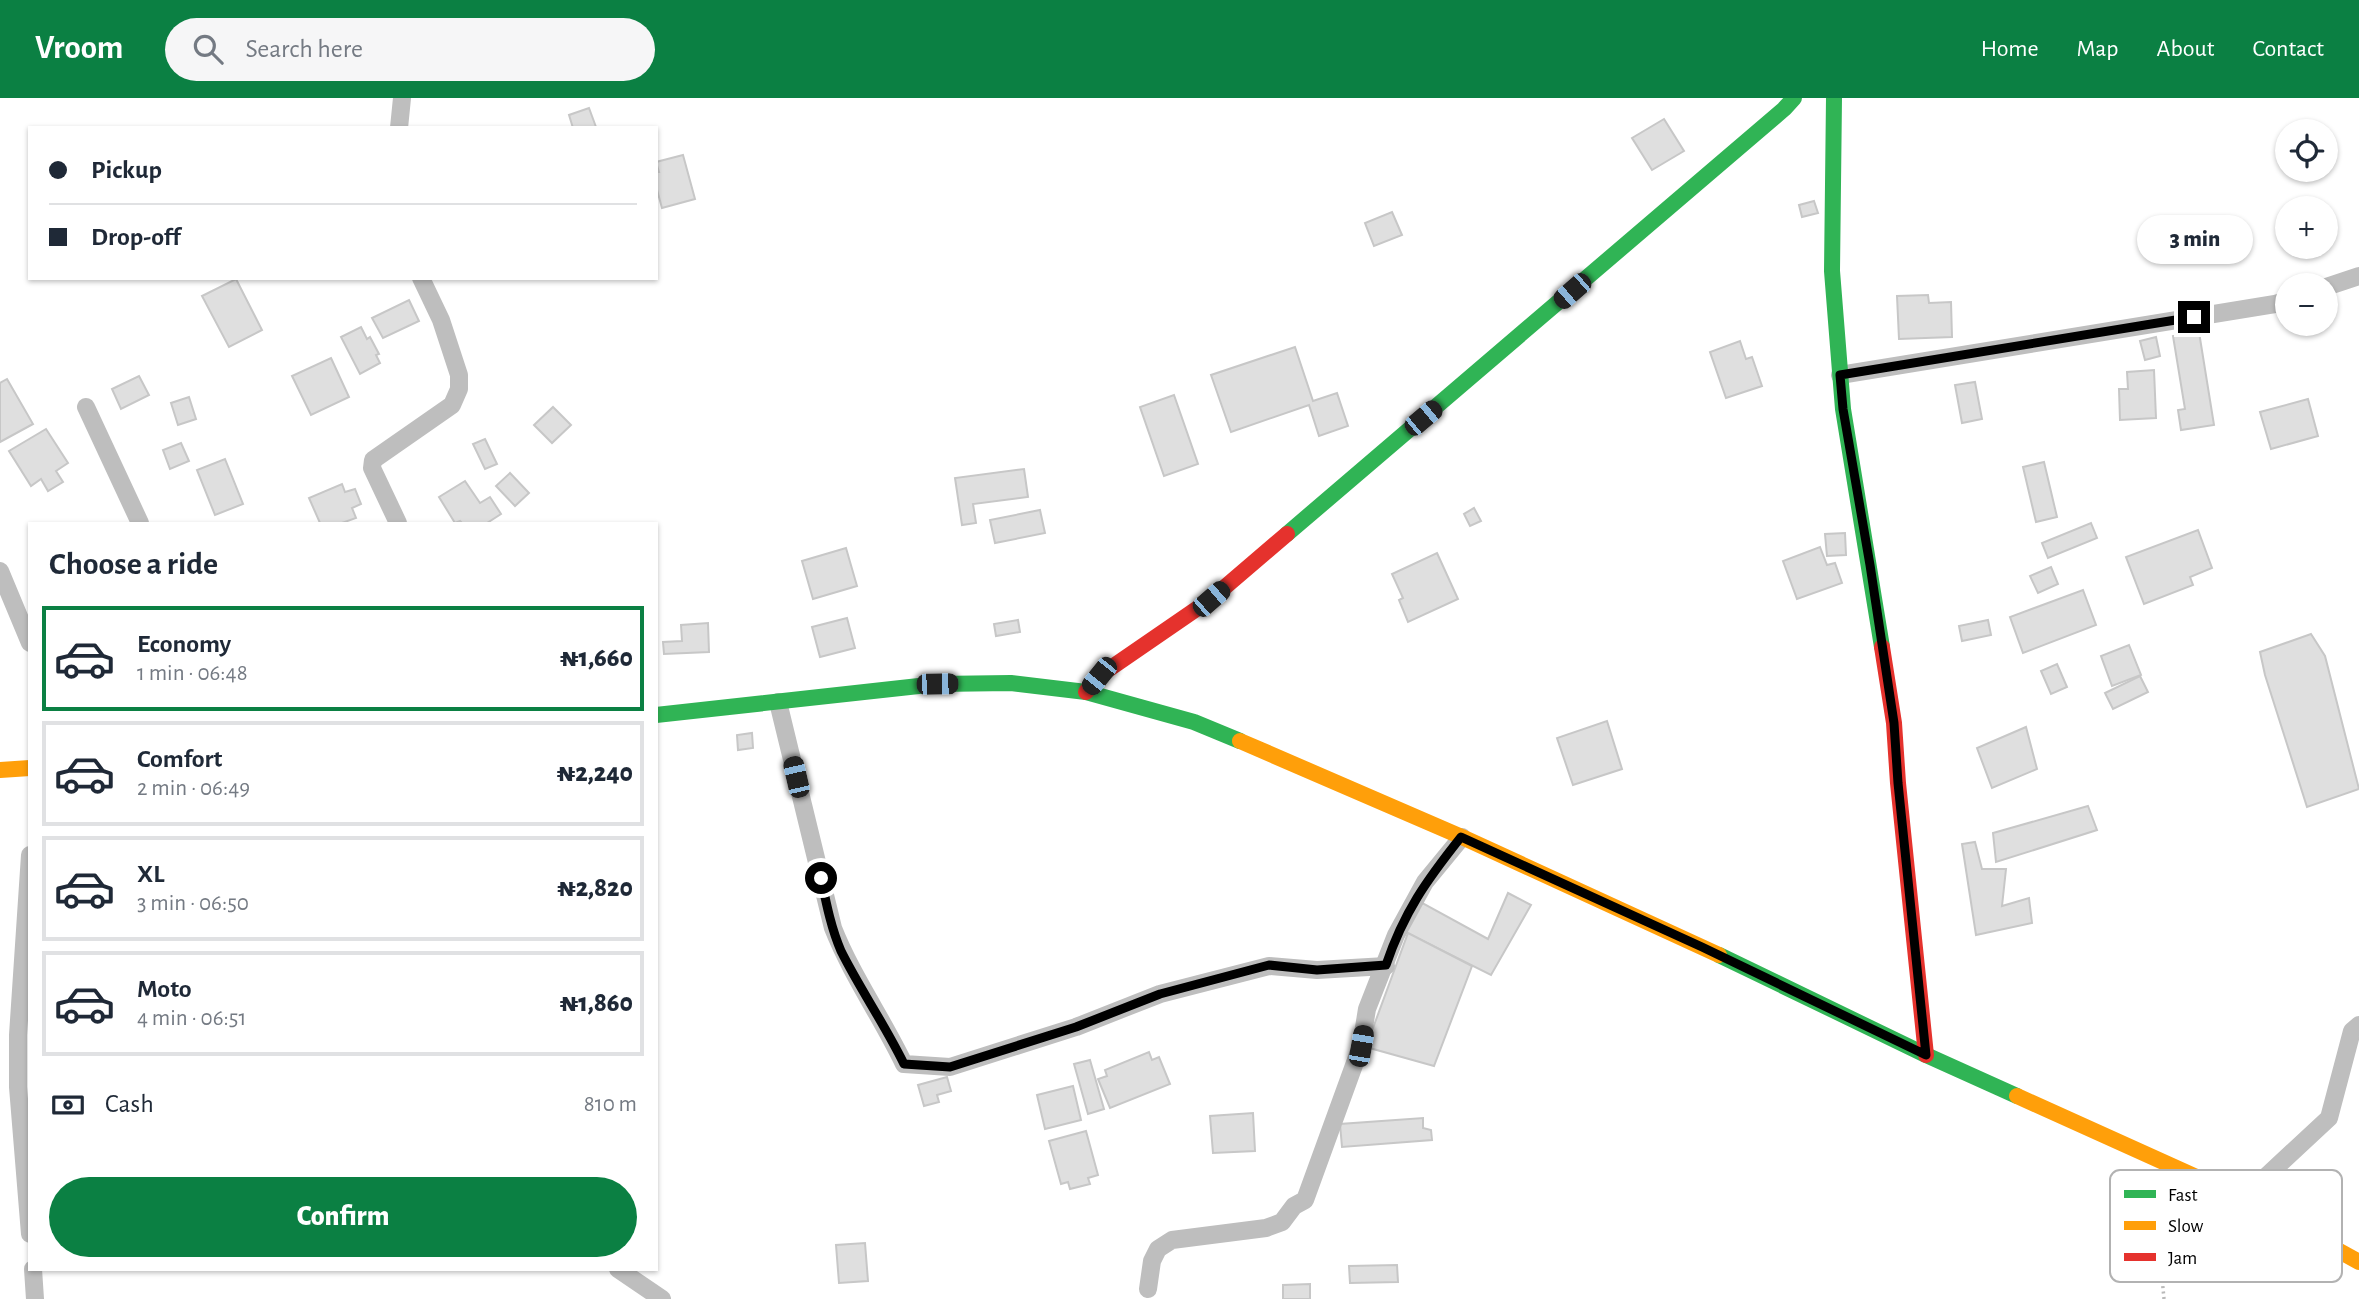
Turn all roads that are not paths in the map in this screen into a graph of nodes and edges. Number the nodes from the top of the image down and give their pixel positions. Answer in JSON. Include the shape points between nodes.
{"nodes":[{"id":1,"x":402,"y":98,"type":"edge"},
{"id":2,"x":1794,"y":98,"type":"edge"},
{"id":3,"x":1834,"y":98,"type":"edge"},
{"id":4,"x":399,"y":126,"type":"edge"},
{"id":5,"x":2359,"y":276,"type":"edge"},
{"id":6,"x":422,"y":280,"type":"edge"},
{"id":7,"x":2338,"y":283,"type":"edge"},
{"id":8,"x":2275,"y":304,"type":"edge"},
{"id":9,"x":1840,"y":375,"type":"junction"},
{"id":10,"x":86,"y":407,"type":"dead end"},
{"id":11,"x":140,"y":522,"type":"edge"},
{"id":12,"x":398,"y":522,"type":"edge"},
{"id":13,"x":0,"y":572,"type":"edge"},
{"id":14,"x":28,"y":638,"type":"edge"},
{"id":15,"x":1086,"y":692,"type":"junction"},
{"id":16,"x":778,"y":702,"type":"junction"},
{"id":17,"x":658,"y":715,"type":"edge"},
{"id":18,"x":28,"y":768,"type":"edge"},
{"id":19,"x":0,"y":770,"type":"edge"},
{"id":20,"x":1461,"y":837,"type":"junction"},
{"id":21,"x":28,"y":885,"type":"edge"},
{"id":22,"x":1386,"y":965,"type":"junction"},
{"id":23,"x":2359,"y":1026,"type":"edge"},
{"id":24,"x":1926,"y":1055,"type":"junction"},
{"id":25,"x":2181,"y":1170,"type":"edge"},
{"id":26,"x":2273,"y":1170,"type":"edge"},
{"id":27,"x":28,"y":1207,"type":"edge"},
{"id":28,"x":2342,"y":1253,"type":"edge"},
{"id":29,"x":2359,"y":1262,"type":"edge"},
{"id":30,"x":33,"y":1271,"type":"edge"},
{"id":31,"x":621,"y":1271,"type":"edge"},
{"id":32,"x":1147,"y":1289,"type":"dead end"},
{"id":33,"x":35,"y":1299,"type":"edge"},
{"id":34,"x":662,"y":1299,"type":"edge"}],
"edges":[{"from":1,"to":4,"type":"street"},
{"from":2,"to":15,"type":"street","via":[[1211,599],[1099,676]]},
{"from":3,"to":9,"type":"street","via":[[1832,271]]},
{"from":5,"to":7,"type":"street"},
{"from":6,"to":12,"type":"street","via":[[441,320],[460,389],[452,405],[373,460],[372,468]]},
{"from":8,"to":9,"type":"street"},
{"from":9,"to":24,"type":"street","via":[[1894,723]]},
{"from":10,"to":11,"type":"street"},
{"from":13,"to":14,"type":"street"},
{"from":15,"to":16,"type":"street","via":[[1011,683],[937,684]]},
{"from":15,"to":20,"type":"street","via":[[1194,722]]},
{"from":16,"to":17,"type":"street"},
{"from":16,"to":22,"type":"street","via":[[833,928],[904,1064],[950,1067],[1076,1027],[1160,994],[1269,965],[1317,970]]},
{"from":18,"to":19,"type":"street"},
{"from":20,"to":22,"type":"street","via":[[1425,883],[1396,935]]},
{"from":20,"to":24,"type":"street"},
{"from":21,"to":27,"type":"street","via":[[18,1035]]},
{"from":22,"to":32,"type":"street","via":[[1304,1200],[1282,1222],[1266,1228],[1172,1240],[1158,1249]]},
{"from":23,"to":26,"type":"street","via":[[2352,1031],[2329,1118]]},
{"from":24,"to":25,"type":"street"},
{"from":28,"to":29,"type":"street"},
{"from":30,"to":33,"type":"street"},
{"from":31,"to":34,"type":"street"}]}
